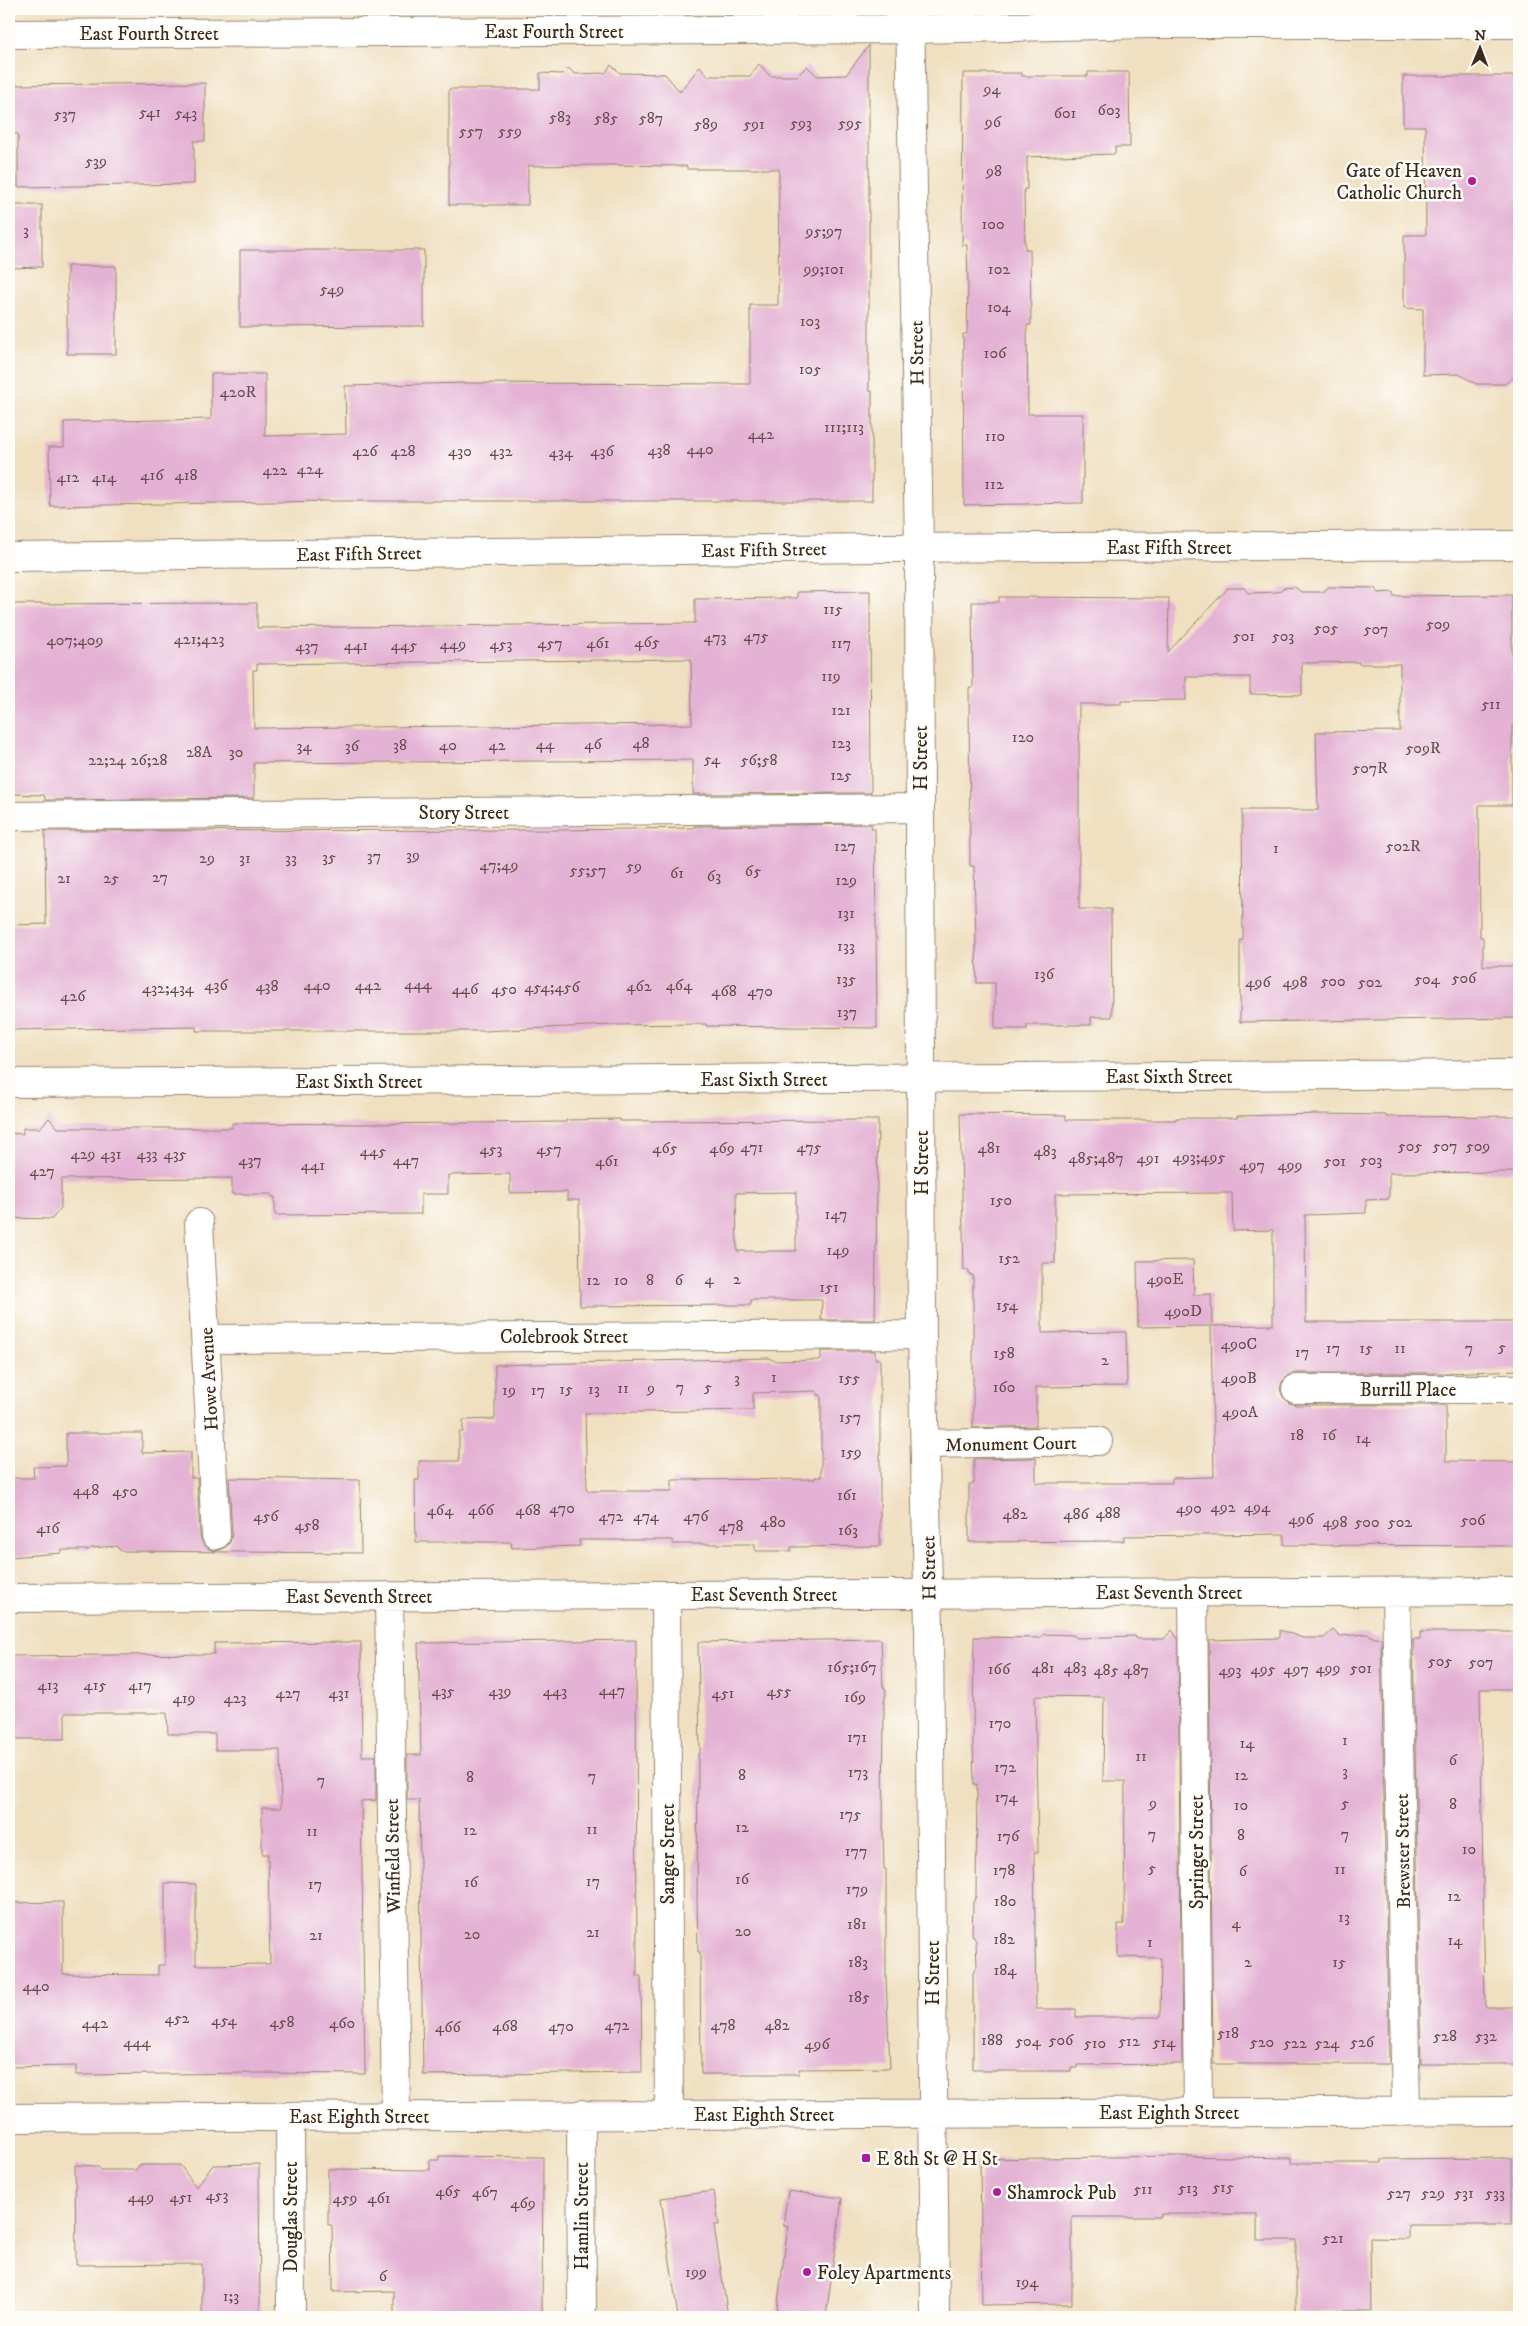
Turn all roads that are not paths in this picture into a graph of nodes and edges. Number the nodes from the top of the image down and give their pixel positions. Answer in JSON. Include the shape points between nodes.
{"nodes":[{"id":1,"x":1150,"y":17,"type":"edge"},
{"id":2,"x":910,"y":19,"type":"edge"},
{"id":3,"x":1519,"y":24,"type":"edge"},
{"id":4,"x":9,"y":34,"type":"edge"},
{"id":5,"x":1519,"y":545,"type":"edge"},
{"id":6,"x":919,"y":548,"type":"junction"},
{"id":7,"x":9,"y":557,"type":"edge"},
{"id":8,"x":920,"y":808,"type":"junction"},
{"id":9,"x":9,"y":816,"type":"edge"},
{"id":10,"x":1519,"y":1074,"type":"edge"},
{"id":11,"x":920,"y":1078,"type":"junction"},
{"id":12,"x":9,"y":1083,"type":"edge"},
{"id":13,"x":200,"y":1223,"type":"dead end"},
{"id":14,"x":922,"y":1335,"type":"junction"},
{"id":15,"x":206,"y":1339,"type":"junction"},
{"id":16,"x":1296,"y":1389,"type":"dead end"},
{"id":17,"x":1519,"y":1389,"type":"edge"},
{"id":18,"x":1098,"y":1442,"type":"dead end"},
{"id":19,"x":925,"y":1444,"type":"junction"},
{"id":20,"x":216,"y":1535,"type":"dead end"},
{"id":21,"x":1519,"y":1591,"type":"edge"},
{"id":22,"x":1194,"y":1592,"type":"junction"},
{"id":23,"x":1396,"y":1592,"type":"junction"},
{"id":24,"x":928,"y":1594,"type":"junction"},
{"id":25,"x":666,"y":1595,"type":"junction"},
{"id":26,"x":389,"y":1596,"type":"junction"},
{"id":27,"x":9,"y":1598,"type":"edge"},
{"id":28,"x":1406,"y":2110,"type":"junction"},
{"id":29,"x":1519,"y":2111,"type":"edge"},
{"id":30,"x":1198,"y":2112,"type":"junction"},
{"id":31,"x":933,"y":2113,"type":"junction"},
{"id":32,"x":581,"y":2114,"type":"junction"},
{"id":33,"x":669,"y":2114,"type":"junction"},
{"id":34,"x":396,"y":2115,"type":"junction"},
{"id":35,"x":290,"y":2116,"type":"junction"},
{"id":36,"x":9,"y":2118,"type":"edge"},
{"id":37,"x":291,"y":2317,"type":"edge"},
{"id":38,"x":582,"y":2317,"type":"edge"},
{"id":39,"x":935,"y":2317,"type":"edge"}],
"edges":[{"from":1,"to":2,"type":"street","name":"East Fourth Street"},
{"from":1,"to":3,"type":"street","name":"East Fourth Street"},
{"from":2,"to":4,"type":"street","name":"East Fourth Street"},
{"from":2,"to":6,"type":"street","name":"H Street"},
{"from":5,"to":6,"type":"street","name":"East Fifth Street"},
{"from":6,"to":7,"type":"street","name":"East Fifth Street"},
{"from":6,"to":8,"type":"street","name":"H Street"},
{"from":8,"to":9,"type":"street","name":"Story Street"},
{"from":8,"to":11,"type":"street","name":"H Street"},
{"from":10,"to":11,"type":"street","name":"East Sixth Street"},
{"from":11,"to":12,"type":"street","name":"East Sixth Street"},
{"from":11,"to":14,"type":"street","name":"H Street"},
{"from":13,"to":15,"type":"street","name":"Howe Avenue"},
{"from":14,"to":15,"type":"street","name":"Colebrook Street"},
{"from":14,"to":19,"type":"street","name":"H Street"},
{"from":15,"to":20,"type":"street","name":"Howe Avenue"},
{"from":16,"to":17,"type":"street","name":"Burrill Place"},
{"from":18,"to":19,"type":"street","name":"Monument Court"},
{"from":19,"to":24,"type":"street","name":"H Street"},
{"from":21,"to":23,"type":"street","name":"East Seventh Street"},
{"from":22,"to":23,"type":"street","name":"East Seventh Street"},
{"from":22,"to":24,"type":"street","name":"East Seventh Street"},
{"from":22,"to":30,"type":"street","name":"Springer Street"},
{"from":23,"to":28,"type":"street","name":"Brewster Street"},
{"from":24,"to":25,"type":"street","name":"East Seventh Street"},
{"from":24,"to":31,"type":"street","name":"H Street"},
{"from":25,"to":26,"type":"street","name":"East Seventh Street"},
{"from":25,"to":33,"type":"street","name":"Sanger Street"},
{"from":26,"to":27,"type":"street","name":"East Seventh Street"},
{"from":26,"to":34,"type":"street","name":"Winfield Street"},
{"from":28,"to":29,"type":"street","name":"East Eighth Street"},
{"from":28,"to":30,"type":"street","name":"East Eighth Street"},
{"from":30,"to":31,"type":"street","name":"East Eighth Street"},
{"from":31,"to":33,"type":"street","name":"East Eighth Street"},
{"from":31,"to":39,"type":"street","name":"H Street"},
{"from":32,"to":33,"type":"street","name":"East Eighth Street"},
{"from":32,"to":34,"type":"street","name":"East Eighth Street"},
{"from":32,"to":38,"type":"street","name":"Hamlin Street"},
{"from":34,"to":35,"type":"street","name":"East Eighth Street"},
{"from":35,"to":36,"type":"street","name":"East Eighth Street"},
{"from":35,"to":37,"type":"street","name":"Douglas Street"}]}
